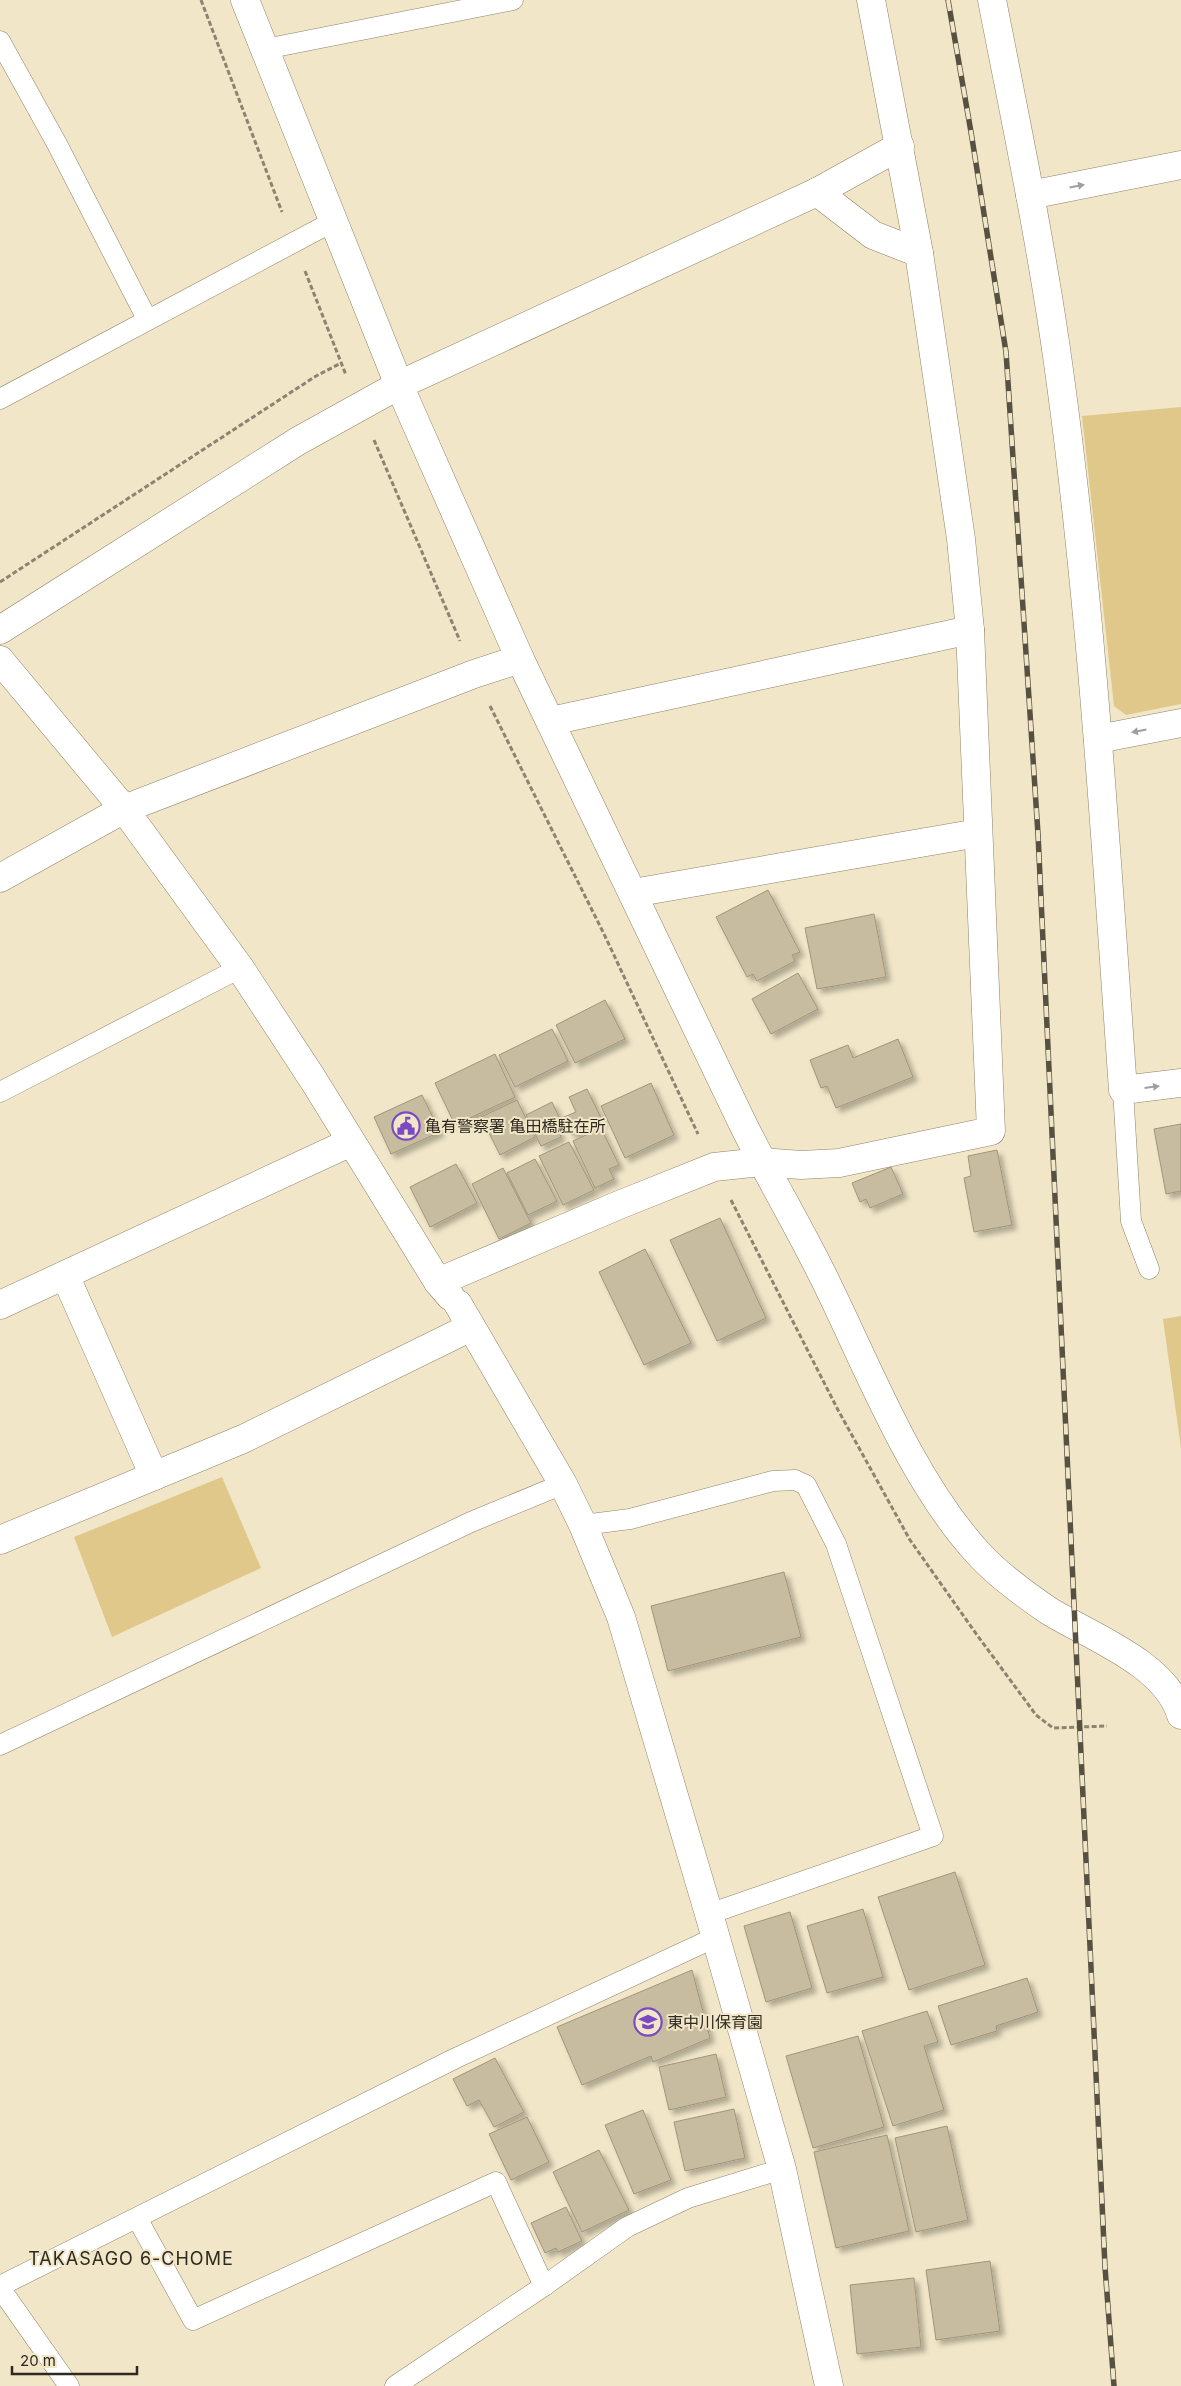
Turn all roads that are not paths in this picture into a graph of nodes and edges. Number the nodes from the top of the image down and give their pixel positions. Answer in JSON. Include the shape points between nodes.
{"nodes":[{"id":1,"x":245,"y":0,"type":"edge"},
{"id":2,"x":513,"y":0,"type":"edge"},
{"id":3,"x":871,"y":0,"type":"edge"},
{"id":4,"x":992,"y":0,"type":"edge"},
{"id":5,"x":0,"y":41,"type":"edge"},
{"id":6,"x":265,"y":49,"type":"junction"},
{"id":7,"x":900,"y":146,"type":"junction"},
{"id":8,"x":1181,"y":165,"type":"edge"},
{"id":9,"x":817,"y":192,"type":"junction"},
{"id":10,"x":1030,"y":195,"type":"junction"},
{"id":11,"x":334,"y":221,"type":"junction"},
{"id":12,"x":920,"y":253,"type":"junction"},
{"id":13,"x":147,"y":319,"type":"junction"},
{"id":14,"x":399,"y":385,"type":"junction"},
{"id":15,"x":0,"y":400,"type":"edge"},
{"id":16,"x":0,"y":630,"type":"edge"},
{"id":17,"x":970,"y":630,"type":"junction"},
{"id":18,"x":520,"y":659,"type":"junction"},
{"id":19,"x":0,"y":660,"type":"edge"},
{"id":20,"x":551,"y":721,"type":"junction"},
{"id":21,"x":1181,"y":723,"type":"edge"},
{"id":22,"x":1098,"y":739,"type":"junction"},
{"id":23,"x":124,"y":809,"type":"junction"},
{"id":24,"x":978,"y":833,"type":"junction"},
{"id":25,"x":0,"y":878,"type":"edge"},
{"id":26,"x":632,"y":893,"type":"junction"},
{"id":27,"x":240,"y":968,"type":"junction"},
{"id":28,"x":1181,"y":1083,"type":"edge"},
{"id":29,"x":1123,"y":1090,"type":"junction"},
{"id":30,"x":0,"y":1092,"type":"edge"},
{"id":31,"x":351,"y":1142,"type":"junction"},
{"id":32,"x":761,"y":1162,"type":"junction"},
{"id":33,"x":1149,"y":1269,"type":"dead end"},
{"id":34,"x":66,"y":1275,"type":"junction"},
{"id":35,"x":438,"y":1282,"type":"junction"},
{"id":36,"x":0,"y":1305,"type":"edge"},
{"id":37,"x":464,"y":1316,"type":"junction"},
{"id":38,"x":154,"y":1476,"type":"junction"},
{"id":39,"x":562,"y":1484,"type":"junction"},
{"id":40,"x":583,"y":1525,"type":"junction"},
{"id":41,"x":0,"y":1540,"type":"edge"},
{"id":42,"x":1180,"y":1707,"type":"edge"},
{"id":43,"x":0,"y":1745,"type":"edge"},
{"id":44,"x":712,"y":1926,"type":"junction"},
{"id":45,"x":782,"y":2169,"type":"junction"},
{"id":46,"x":137,"y":2218,"type":"junction"},
{"id":47,"x":544,"y":2286,"type":"junction"},
{"id":48,"x":0,"y":2287,"type":"edge"},
{"id":49,"x":69,"y":2386,"type":"edge"},
{"id":50,"x":395,"y":2386,"type":"edge"},
{"id":51,"x":829,"y":2386,"type":"edge"}],
"edges":[{"from":1,"to":6,"type":"street"},
{"from":2,"to":6,"type":"lane"},
{"from":3,"to":7,"type":"street"},
{"from":4,"to":10,"type":"street"},
{"from":5,"to":13,"type":"lane"},
{"from":6,"to":11,"type":"street"},
{"from":7,"to":9,"type":"street"},
{"from":7,"to":12,"type":"street"},
{"from":10,"to":8,"type":"street","one_way":true},
{"from":9,"to":12,"type":"street","via":[[873,235]]},
{"from":9,"to":14,"type":"street"},
{"from":10,"to":22,"type":"street","via":[[1060,377],[1082,554]]},
{"from":11,"to":13,"type":"lane"},
{"from":11,"to":14,"type":"street"},
{"from":12,"to":17,"type":"street","via":[[961,540]]},
{"from":13,"to":15,"type":"lane"},
{"from":14,"to":16,"type":"street","via":[[298,441]]},
{"from":14,"to":18,"type":"street"},
{"from":17,"to":20,"type":"street"},
{"from":17,"to":24,"type":"street"},
{"from":18,"to":20,"type":"street"},
{"from":18,"to":23,"type":"street"},
{"from":19,"to":23,"type":"street"},
{"from":20,"to":26,"type":"street"},
{"from":21,"to":22,"type":"street","one_way":true},
{"from":22,"to":29,"type":"street"},
{"from":23,"to":25,"type":"street"},
{"from":23,"to":27,"type":"street"},
{"from":24,"to":26,"type":"street"},
{"from":24,"to":32,"type":"street","via":[[991,1131],[839,1163]]},
{"from":26,"to":32,"type":"street"},
{"from":27,"to":30,"type":"lane"},
{"from":27,"to":31,"type":"street"},
{"from":29,"to":28,"type":"street","one_way":true},
{"from":29,"to":33,"type":"lane","via":[[1131,1221]]},
{"from":31,"to":34,"type":"street"},
{"from":31,"to":35,"type":"street"},
{"from":32,"to":35,"type":"street","via":[[714,1167]]},
{"from":32,"to":42,"type":"street","via":[[803,1233],[913,1462],[951,1521],[979,1555],[1048,1610],[1154,1674]]},
{"from":34,"to":36,"type":"street"},
{"from":34,"to":38,"type":"street"},
{"from":35,"to":37,"type":"street"},
{"from":37,"to":38,"type":"street","via":[[243,1439]]},
{"from":37,"to":39,"type":"street"},
{"from":38,"to":41,"type":"street"},
{"from":39,"to":40,"type":"street"},
{"from":39,"to":43,"type":"lane","via":[[471,1522]]},
{"from":40,"to":44,"type":"street","via":[[621,1617]]},
{"from":40,"to":44,"type":"lane","via":[[630,1519],[773,1481],[795,1480],[806,1485],[836,1544],[933,1836]]},
{"from":44,"to":45,"type":"street"},
{"from":44,"to":46,"type":"lane"},
{"from":45,"to":47,"type":"lane","via":[[688,2198],[627,2227]]},
{"from":45,"to":51,"type":"street"},
{"from":46,"to":47,"type":"lane","via":[[193,2320],[496,2182]]},
{"from":46,"to":48,"type":"lane"},
{"from":47,"to":50,"type":"lane"},
{"from":48,"to":49,"type":"lane"}]}
